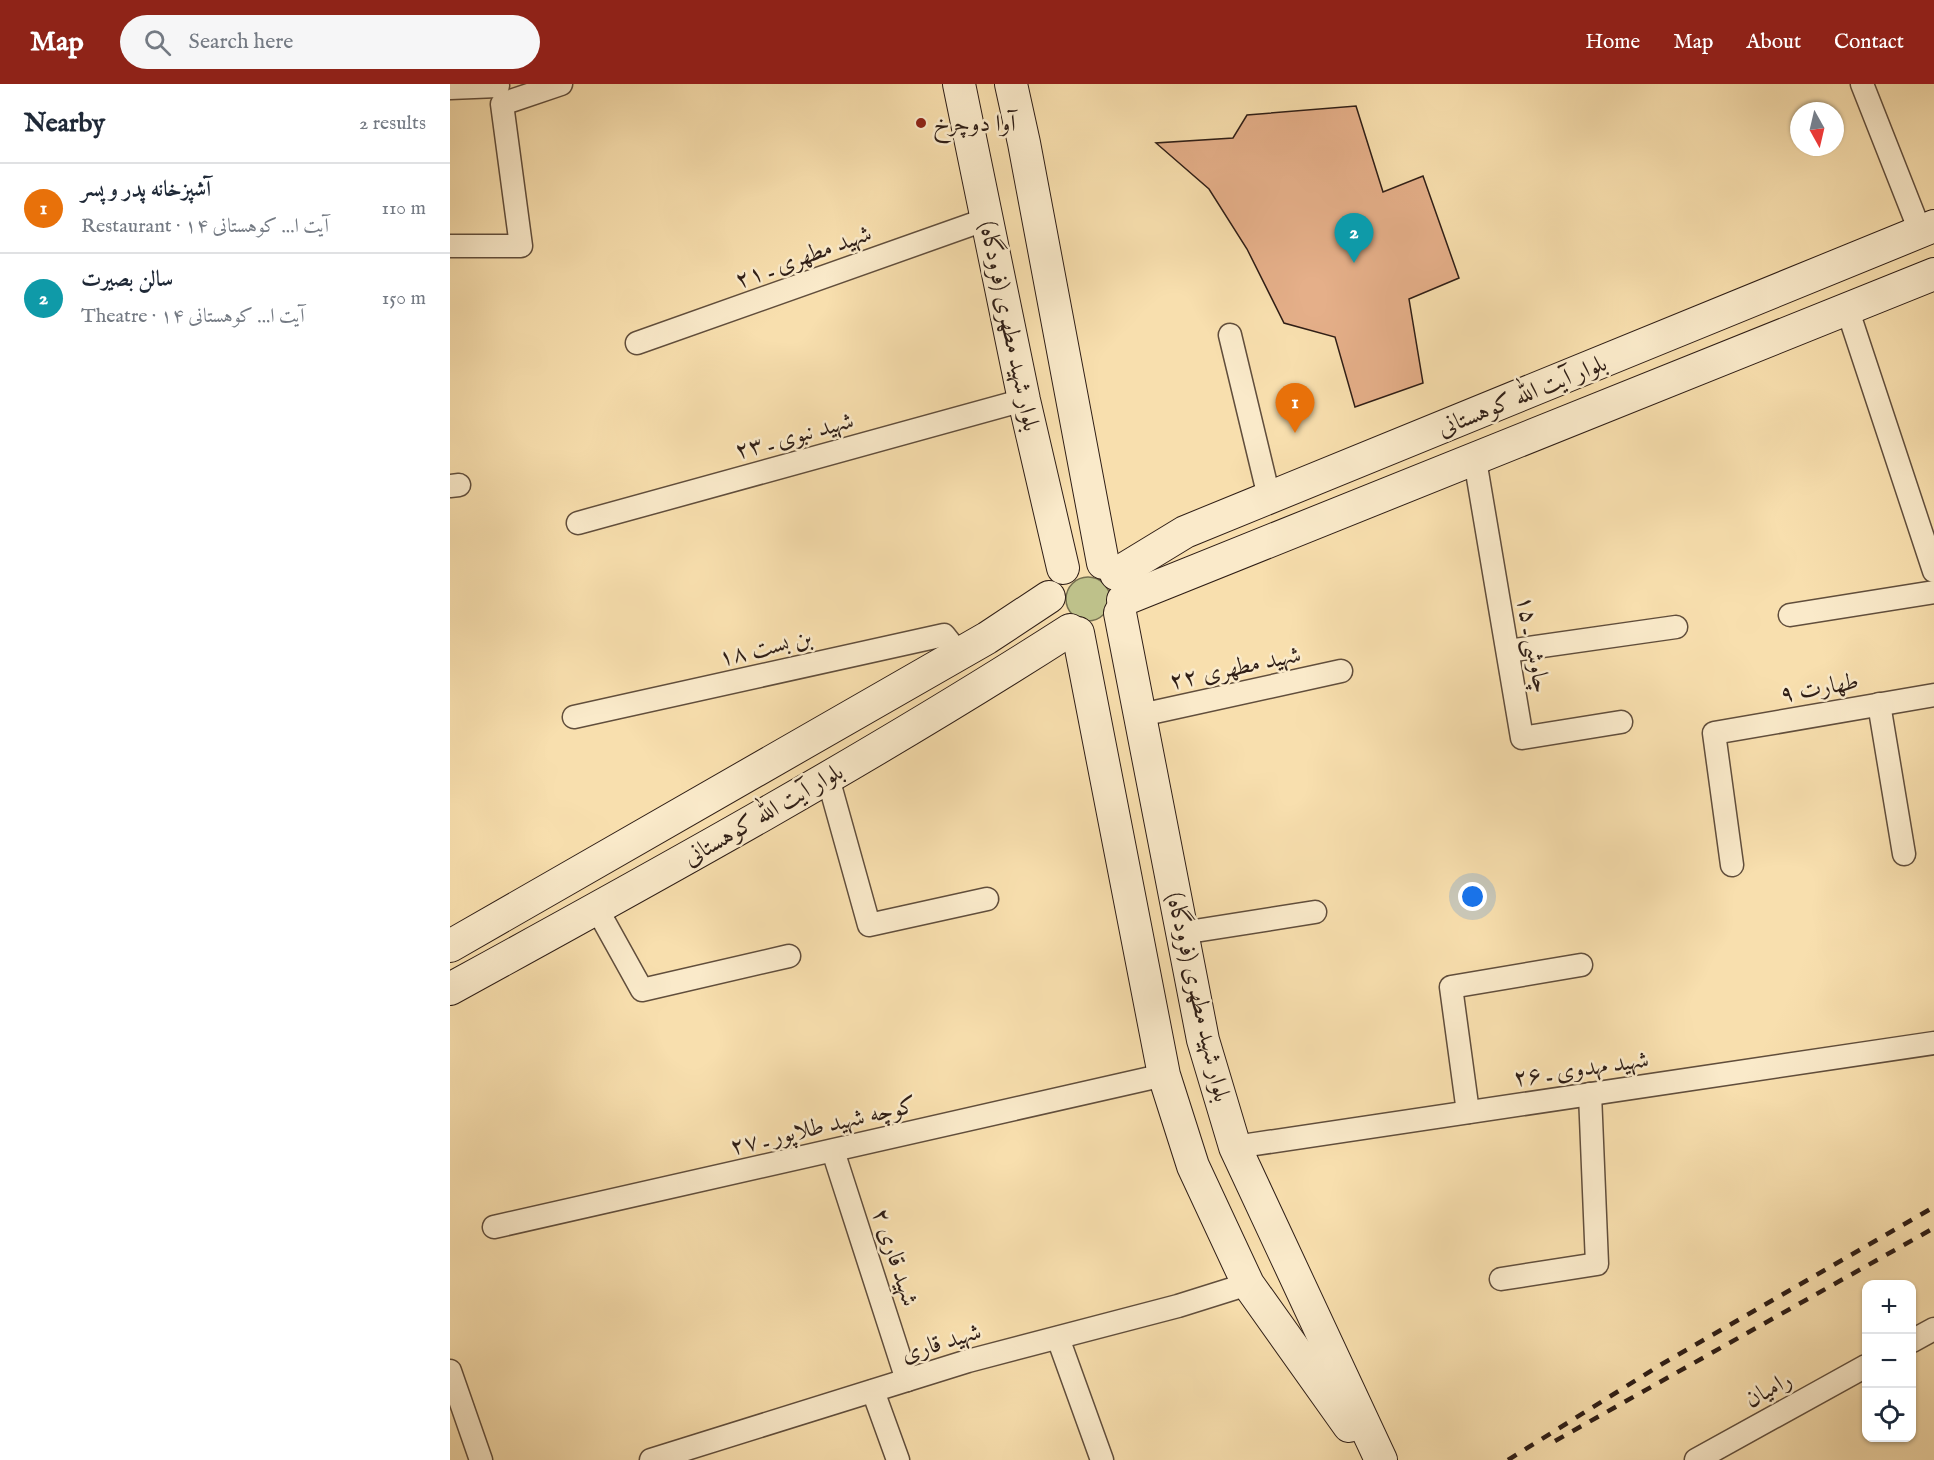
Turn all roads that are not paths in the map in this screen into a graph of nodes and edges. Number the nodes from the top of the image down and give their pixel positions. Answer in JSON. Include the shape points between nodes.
{"nodes":[{"id":1,"x":561,"y":84,"type":"edge"},
{"id":2,"x":958,"y":84,"type":"edge"},
{"id":3,"x":1011,"y":84,"type":"edge"},
{"id":4,"x":1862,"y":84,"type":"edge"},
{"id":5,"x":450,"y":88,"type":"edge"},
{"id":6,"x":500,"y":91,"type":"edge"},
{"id":7,"x":987,"y":219,"type":"junction"},
{"id":8,"x":1927,"y":229,"type":"edge"},
{"id":9,"x":450,"y":246,"type":"edge"},
{"id":10,"x":1934,"y":274,"type":"edge"},
{"id":11,"x":1847,"y":308,"type":"junction"},
{"id":12,"x":1230,"y":335,"type":"dead end"},
{"id":13,"x":637,"y":343,"type":"dead end"},
{"id":14,"x":1627,"y":353,"type":"junction"},
{"id":15,"x":1646,"y":390,"type":"junction"},
{"id":16,"x":1024,"y":400,"type":"junction"},
{"id":17,"x":1475,"y":460,"type":"junction"},
{"id":18,"x":1269,"y":497,"type":"junction"},
{"id":19,"x":1225,"y":516,"type":"junction"},
{"id":20,"x":578,"y":523,"type":"dead end"},
{"id":21,"x":1237,"y":556,"type":"junction"},
{"id":22,"x":1063,"y":568,"type":"junction"},
{"id":23,"x":1934,"y":571,"type":"edge"},
{"id":24,"x":1116,"y":588,"type":"junction"},
{"id":25,"x":1934,"y":592,"type":"edge"},
{"id":26,"x":1049,"y":597,"type":"junction"},
{"id":27,"x":1790,"y":615,"type":"dead end"},
{"id":28,"x":1676,"y":627,"type":"dead end"},
{"id":29,"x":1074,"y":631,"type":"junction"},
{"id":30,"x":987,"y":638,"type":"junction"},
{"id":31,"x":1508,"y":651,"type":"junction"},
{"id":32,"x":959,"y":654,"type":"junction"},
{"id":33,"x":1010,"y":669,"type":"junction"},
{"id":34,"x":1341,"y":671,"type":"dead end"},
{"id":35,"x":1934,"y":694,"type":"edge"},
{"id":36,"x":1878,"y":704,"type":"junction"},
{"id":37,"x":1141,"y":715,"type":"junction"},
{"id":38,"x":574,"y":717,"type":"dead end"},
{"id":39,"x":1621,"y":722,"type":"dead end"},
{"id":40,"x":828,"y":778,"type":"junction"},
{"id":41,"x":1904,"y":854,"type":"dead end"},
{"id":42,"x":1732,"y":865,"type":"dead end"},
{"id":43,"x":987,"y":898,"type":"dead end"},
{"id":44,"x":597,"y":909,"type":"junction"},
{"id":45,"x":1315,"y":912,"type":"dead end"},
{"id":46,"x":1182,"y":933,"type":"junction"},
{"id":47,"x":450,"y":946,"type":"edge"},
{"id":48,"x":789,"y":956,"type":"dead end"},
{"id":49,"x":1581,"y":965,"type":"dead end"},
{"id":50,"x":450,"y":989,"type":"edge"},
{"id":51,"x":1934,"y":1043,"type":"edge"},
{"id":52,"x":1164,"y":1075,"type":"junction"},
{"id":53,"x":1590,"y":1094,"type":"junction"},
{"id":54,"x":1468,"y":1112,"type":"junction"},
{"id":55,"x":1235,"y":1147,"type":"junction"},
{"id":56,"x":833,"y":1151,"type":"junction"},
{"id":57,"x":494,"y":1227,"type":"dead end"},
{"id":58,"x":1501,"y":1279,"type":"dead end"},
{"id":59,"x":1248,"y":1284,"type":"junction"},
{"id":60,"x":1934,"y":1329,"type":"edge"},
{"id":61,"x":1058,"y":1338,"type":"junction"},
{"id":62,"x":1916,"y":1338,"type":"edge"},
{"id":63,"x":1862,"y":1368,"type":"edge"},
{"id":64,"x":450,"y":1371,"type":"edge"},
{"id":65,"x":907,"y":1380,"type":"junction"},
{"id":66,"x":873,"y":1391,"type":"junction"},
{"id":67,"x":713,"y":1451,"type":"edge"},
{"id":68,"x":481,"y":1460,"type":"edge"},
{"id":69,"x":651,"y":1460,"type":"edge"},
{"id":70,"x":898,"y":1460,"type":"edge"},
{"id":71,"x":1102,"y":1460,"type":"edge"},
{"id":72,"x":1373,"y":1460,"type":"edge"},
{"id":73,"x":1381,"y":1460,"type":"edge"},
{"id":74,"x":1696,"y":1460,"type":"edge"}],
"edges":[{"from":1,"to":6,"type":"street"},
{"from":2,"to":7,"type":"main road","name":"بلوار شهید مطهری (فرودگاه)"},
{"from":3,"to":24,"type":"main road","name":"بلوار شهید مطهری (فرودگاه)"},
{"from":4,"to":8,"type":"street"},
{"from":5,"to":6,"type":"street"},
{"from":6,"to":9,"type":"street","via":[[521,246]]},
{"from":7,"to":13,"type":"street","name":"شهید مطهری ـ ۲۱"},
{"from":7,"to":16,"type":"main road","name":"بلوار شهید مطهری (فرودگاه)"},
{"from":8,"to":14,"type":"main road","name":"بلوار آیت الله کوهستانی"},
{"from":10,"to":11,"type":"main road","name":"بلوار آیت الله کوهستانی"},
{"from":11,"to":15,"type":"main road","name":"بلوار آیت الله کوهستانی"},
{"from":11,"to":23,"type":"street"},
{"from":12,"to":18,"type":"street"},
{"from":14,"to":15,"type":"main road"},
{"from":14,"to":18,"type":"main road","name":"بلوار آیت الله کوهستانی"},
{"from":15,"to":17,"type":"main road","name":"بلوار آیت الله کوهستانی"},
{"from":16,"to":20,"type":"street","name":"شهید نبوی ـ ۲۳"},
{"from":16,"to":22,"type":"main road","name":"بلوار شهید مطهری (فرودگاه)"},
{"from":17,"to":21,"type":"main road","name":"بلوار آیت الله کوهستانی"},
{"from":17,"to":31,"type":"street","name":"چاوشی ـ ۱۵"},
{"from":18,"to":19,"type":"main road","name":"بلوار آیت الله کوهستانی"},
{"from":19,"to":21,"type":"main road","via":[[1216,525],[1218,545]]},
{"from":19,"to":24,"type":"main road","name":"بلوار آیت الله کوهستانی","via":[[1185,532]]},
{"from":21,"to":24,"type":"main road","name":"بلوار آیت الله کوهستانی"},
{"from":22,"to":24,"type":"main road","via":[[1083,560]]},
{"from":22,"to":26,"type":"main road","via":[[1055,576]]},
{"from":24,"to":29,"type":"main road","via":[[1113,623],[1090,634]]},
{"from":24,"to":37,"type":"main road","name":"بلوار شهید مطهری (فرودگاه)"},
{"from":25,"to":27,"type":"street"},
{"from":26,"to":29,"type":"main road","via":[[1055,617]]},
{"from":26,"to":30,"type":"main road","name":"بلوار آیت الله کوهستانی"},
{"from":28,"to":31,"type":"street"},
{"from":29,"to":33,"type":"main road","name":"بلوار آیت الله کوهستانی"},
{"from":29,"to":52,"type":"main road","name":"بلوار شهید مطهری (فرودگاه)"},
{"from":30,"to":32,"type":"main road","name":"بلوار آیت الله کوهستانی"},
{"from":30,"to":33,"type":"main road","via":[[1006,645],[1012,657]]},
{"from":31,"to":39,"type":"street","name":"چاوشی ـ ۱۵","via":[[1522,738]]},
{"from":32,"to":38,"type":"street","name":"بن بست ۱۸","via":[[944,635]]},
{"from":32,"to":47,"type":"main road","name":"بلوار آیت الله کوهستانی"},
{"from":33,"to":40,"type":"main road","name":"بلوار آیت الله کوهستانی"},
{"from":34,"to":37,"type":"street","name":"شهید مطهری ۲۲"},
{"from":35,"to":36,"type":"street","name":"طهارت ۹"},
{"from":36,"to":41,"type":"street"},
{"from":36,"to":42,"type":"street","name":"طهارت ۹","via":[[1714,733]]},
{"from":37,"to":46,"type":"main road","name":"بلوار شهید مطهری (فرودگاه)"},
{"from":40,"to":43,"type":"street","via":[[869,925]]},
{"from":40,"to":44,"type":"main road","name":"بلوار آیت الله کوهستانی"},
{"from":44,"to":48,"type":"street","via":[[642,990]]},
{"from":44,"to":50,"type":"main road","name":"بلوار آیت الله کوهستانی"},
{"from":45,"to":46,"type":"street"},
{"from":46,"to":55,"type":"main road","name":"بلوار شهید مطهری (فرودگاه)","via":[[1203,1040]]},
{"from":49,"to":54,"type":"street","via":[[1451,987]]},
{"from":51,"to":53,"type":"street","name":"شهید مهدوی ـ ۲۶"},
{"from":52,"to":56,"type":"street","name":"کوچه شهید طلاپور ـ ۲۷"},
{"from":52,"to":59,"type":"main road","name":"بلوار شهید مطهری (فرودگاه)","via":[[1193,1166]]},
{"from":53,"to":54,"type":"street","name":"شهید مهدوی ـ ۲۶"},
{"from":53,"to":58,"type":"street","via":[[1597,1264]]},
{"from":54,"to":55,"type":"street","name":"شهید مهدوی ـ ۲۶"},
{"from":55,"to":73,"type":"main road","name":"بلوار شهید مطهری (فرودگاه)"},
{"from":56,"to":57,"type":"street","name":"کوچه شهید طلاپور ـ ۲۷"},
{"from":56,"to":65,"type":"street","name":"شهید قاری ۲"},
{"from":59,"to":61,"type":"street","name":"شهید قاری"},
{"from":59,"to":72,"type":"main road","name":"بلوار شهید مطهری (فرودگاه)"},
{"from":60,"to":62,"type":"street"},
{"from":61,"to":65,"type":"street","name":"شهید قاری"},
{"from":61,"to":71,"type":"street"},
{"from":63,"to":74,"type":"street","name":"رامیان"},
{"from":64,"to":68,"type":"street"},
{"from":65,"to":66,"type":"street","name":"شهید قاری"},
{"from":66,"to":67,"type":"street","name":"شهید قاری"},
{"from":66,"to":70,"type":"street"},
{"from":67,"to":69,"type":"street","name":"شهید قاری"}]}
